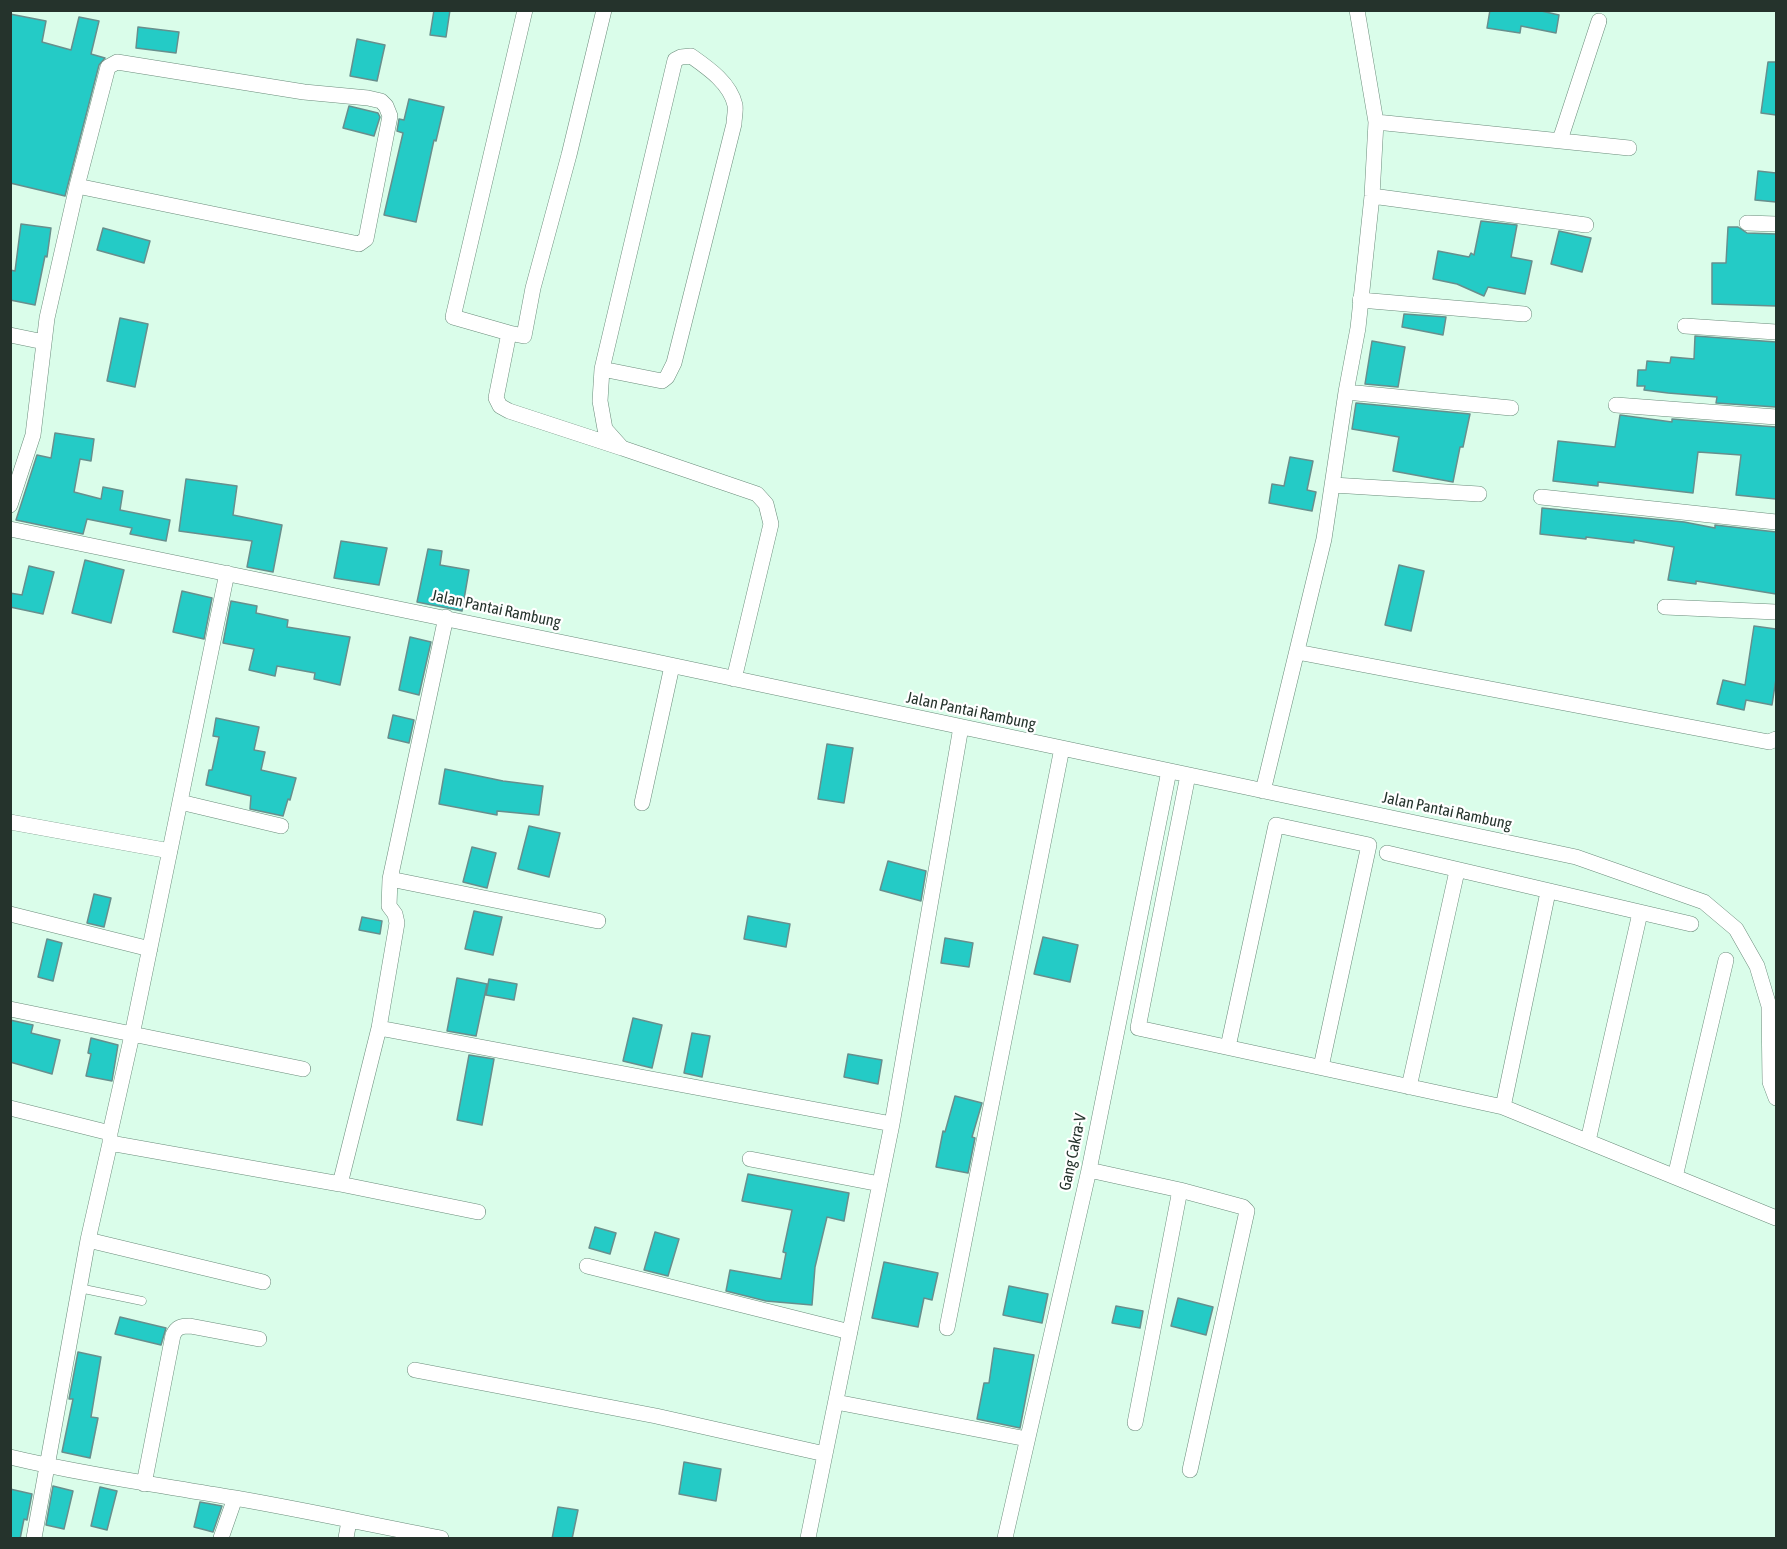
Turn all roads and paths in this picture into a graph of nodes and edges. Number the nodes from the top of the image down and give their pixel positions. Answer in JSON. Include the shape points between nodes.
{"nodes":[{"id":1,"x":525,"y":10,"type":"edge"},
{"id":2,"x":604,"y":10,"type":"edge"},
{"id":3,"x":1357,"y":10,"type":"edge"},
{"id":4,"x":1599,"y":21,"type":"dead end"},
{"id":5,"x":1376,"y":122,"type":"junction"},
{"id":6,"x":1560,"y":140,"type":"junction"},
{"id":7,"x":1629,"y":148,"type":"dead end"},
{"id":8,"x":77,"y":186,"type":"junction"},
{"id":9,"x":1372,"y":196,"type":"junction"},
{"id":10,"x":1747,"y":223,"type":"dead end"},
{"id":11,"x":1776,"y":224,"type":"edge"},
{"id":12,"x":1586,"y":225,"type":"dead end"},
{"id":13,"x":1360,"y":300,"type":"junction"},
{"id":14,"x":1524,"y":314,"type":"dead end"},
{"id":15,"x":1685,"y":326,"type":"dead end"},
{"id":16,"x":1776,"y":332,"type":"edge"},
{"id":17,"x":509,"y":333,"type":"junction"},
{"id":18,"x":10,"y":335,"type":"edge"},
{"id":19,"x":44,"y":342,"type":"junction"},
{"id":20,"x":602,"y":369,"type":"junction"},
{"id":21,"x":1346,"y":392,"type":"junction"},
{"id":22,"x":1616,"y":405,"type":"dead end"},
{"id":23,"x":1511,"y":408,"type":"dead end"},
{"id":24,"x":1776,"y":417,"type":"edge"},
{"id":25,"x":622,"y":448,"type":"junction"},
{"id":26,"x":1333,"y":485,"type":"junction"},
{"id":27,"x":1479,"y":494,"type":"dead end"},
{"id":28,"x":1541,"y":497,"type":"dead end"},
{"id":29,"x":10,"y":505,"type":"edge"},
{"id":30,"x":1776,"y":522,"type":"edge"},
{"id":31,"x":10,"y":529,"type":"edge"},
{"id":32,"x":227,"y":573,"type":"junction"},
{"id":33,"x":1665,"y":607,"type":"dead end"},
{"id":34,"x":1776,"y":612,"type":"edge"},
{"id":35,"x":446,"y":617,"type":"junction"},
{"id":36,"x":1297,"y":652,"type":"junction"},
{"id":37,"x":672,"y":666,"type":"junction"},
{"id":38,"x":734,"y":680,"type":"junction"},
{"id":39,"x":961,"y":727,"type":"junction"},
{"id":40,"x":1776,"y":739,"type":"edge"},
{"id":41,"x":1062,"y":748,"type":"junction"},
{"id":42,"x":1169,"y":771,"type":"junction"},
{"id":43,"x":1188,"y":775,"type":"junction"},
{"id":44,"x":1263,"y":791,"type":"junction"},
{"id":45,"x":180,"y":802,"type":"junction"},
{"id":46,"x":642,"y":803,"type":"dead end"},
{"id":47,"x":10,"y":822,"type":"edge"},
{"id":48,"x":281,"y":826,"type":"dead end"},
{"id":49,"x":170,"y":851,"type":"junction"},
{"id":50,"x":1387,"y":853,"type":"dead end"},
{"id":51,"x":1457,"y":871,"type":"junction"},
{"id":52,"x":390,"y":879,"type":"junction"},
{"id":53,"x":1548,"y":892,"type":"junction"},
{"id":54,"x":1640,"y":913,"type":"junction"},
{"id":55,"x":10,"y":914,"type":"edge"},
{"id":56,"x":598,"y":921,"type":"dead end"},
{"id":57,"x":1692,"y":924,"type":"dead end"},
{"id":58,"x":150,"y":949,"type":"junction"},
{"id":59,"x":1726,"y":960,"type":"dead end"},
{"id":60,"x":10,"y":1009,"type":"edge"},
{"id":61,"x":379,"y":1029,"type":"junction"},
{"id":62,"x":132,"y":1035,"type":"junction"},
{"id":63,"x":1228,"y":1047,"type":"junction"},
{"id":64,"x":1322,"y":1067,"type":"junction"},
{"id":65,"x":303,"y":1069,"type":"dead end"},
{"id":66,"x":1409,"y":1086,"type":"junction"},
{"id":67,"x":1776,"y":1098,"type":"edge"},
{"id":68,"x":1503,"y":1107,"type":"junction"},
{"id":69,"x":10,"y":1108,"type":"edge"},
{"id":70,"x":892,"y":1124,"type":"junction"},
{"id":71,"x":110,"y":1138,"type":"junction"},
{"id":72,"x":1588,"y":1141,"type":"junction"},
{"id":73,"x":750,"y":1159,"type":"dead end"},
{"id":74,"x":1089,"y":1170,"type":"junction"},
{"id":75,"x":1675,"y":1177,"type":"junction"},
{"id":76,"x":340,"y":1184,"type":"junction"},
{"id":77,"x":880,"y":1184,"type":"junction"},
{"id":78,"x":1179,"y":1190,"type":"junction"},
{"id":79,"x":478,"y":1212,"type":"dead end"},
{"id":80,"x":1776,"y":1218,"type":"edge"},
{"id":81,"x":88,"y":1240,"type":"junction"},
{"id":82,"x":586,"y":1266,"type":"dead end"},
{"id":83,"x":263,"y":1282,"type":"dead end"},
{"id":84,"x":79,"y":1288,"type":"junction"},
{"id":85,"x":142,"y":1301,"type":"dead end"},
{"id":86,"x":947,"y":1329,"type":"dead end"},
{"id":87,"x":850,"y":1332,"type":"junction"},
{"id":88,"x":259,"y":1340,"type":"dead end"},
{"id":89,"x":415,"y":1370,"type":"dead end"},
{"id":90,"x":836,"y":1402,"type":"junction"},
{"id":91,"x":1135,"y":1423,"type":"dead end"},
{"id":92,"x":1027,"y":1439,"type":"junction"},
{"id":93,"x":825,"y":1454,"type":"junction"},
{"id":94,"x":10,"y":1457,"type":"edge"},
{"id":95,"x":47,"y":1466,"type":"junction"},
{"id":96,"x":1190,"y":1470,"type":"dead end"},
{"id":97,"x":144,"y":1484,"type":"junction"},
{"id":98,"x":235,"y":1498,"type":"junction"},
{"id":99,"x":349,"y":1521,"type":"junction"},
{"id":100,"x":34,"y":1539,"type":"edge"},
{"id":101,"x":221,"y":1539,"type":"edge"},
{"id":102,"x":346,"y":1539,"type":"edge"},
{"id":103,"x":441,"y":1539,"type":"edge"},
{"id":104,"x":808,"y":1539,"type":"edge"},
{"id":105,"x":1005,"y":1539,"type":"edge"}],
"edges":[{"from":1,"to":17,"type":"street","via":[[453,317]]},
{"from":2,"to":17,"type":"street","via":[[524,336]]},
{"from":3,"to":5,"type":"street"},
{"from":4,"to":6,"type":"street"},
{"from":5,"to":6,"type":"street"},
{"from":5,"to":9,"type":"street"},
{"from":6,"to":7,"type":"street"},
{"from":8,"to":8,"type":"street","via":[[359,244],[366,239],[390,116],[386,105],[368,98],[304,92],[117,62],[108,67]]},
{"from":8,"to":19,"type":"street"},
{"from":9,"to":12,"type":"street"},
{"from":9,"to":13,"type":"street"},
{"from":10,"to":11,"type":"street"},
{"from":13,"to":14,"type":"street"},
{"from":13,"to":21,"type":"street"},
{"from":15,"to":16,"type":"street"},
{"from":17,"to":25,"type":"street","via":[[497,386],[500,406]]},
{"from":18,"to":19,"type":"street"},
{"from":19,"to":29,"type":"street","via":[[33,435]]},
{"from":20,"to":20,"type":"street","via":[[662,381],[674,363],[735,115],[730,94],[713,71],[691,56],[675,60]]},
{"from":20,"to":25,"type":"street","via":[[600,401],[605,429]]},
{"from":21,"to":23,"type":"street"},
{"from":21,"to":26,"type":"street"},
{"from":22,"to":24,"type":"street"},
{"from":25,"to":38,"type":"street","via":[[757,494],[766,504],[771,524]]},
{"from":26,"to":27,"type":"street"},
{"from":26,"to":36,"type":"street"},
{"from":28,"to":30,"type":"street"},
{"from":31,"to":32,"type":"street","name":"Jalan Pantai Rambung"},
{"from":32,"to":35,"type":"street","name":"Jalan Pantai Rambung"},
{"from":32,"to":45,"type":"street"},
{"from":33,"to":34,"type":"street"},
{"from":35,"to":37,"type":"street","name":"Jalan Pantai Rambung"},
{"from":35,"to":52,"type":"street"},
{"from":36,"to":40,"type":"street","via":[[1769,742]]},
{"from":36,"to":44,"type":"street"},
{"from":37,"to":38,"type":"street","name":"Jalan Pantai Rambung"},
{"from":37,"to":46,"type":"street"},
{"from":38,"to":39,"type":"street","name":"Jalan Pantai Rambung"},
{"from":39,"to":41,"type":"street","name":"Jalan Pantai Rambung"},
{"from":39,"to":70,"type":"street"},
{"from":41,"to":42,"type":"street","name":"Jalan Pantai Rambung"},
{"from":41,"to":86,"type":"street"},
{"from":42,"to":43,"type":"street","name":"Jalan Pantai Rambung"},
{"from":42,"to":74,"type":"street","name":"Gang Cakra-V"},
{"from":43,"to":44,"type":"street","name":"Jalan Pantai Rambung"},
{"from":43,"to":63,"type":"street","via":[[1138,1028]]},
{"from":44,"to":67,"type":"street","name":"Jalan Pantai Rambung","via":[[1576,857],[1704,902],[1737,929],[1757,966],[1769,1006],[1770,1082]]},
{"from":45,"to":48,"type":"street"},
{"from":45,"to":49,"type":"street"},
{"from":47,"to":49,"type":"street"},
{"from":49,"to":58,"type":"street"},
{"from":50,"to":51,"type":"street"},
{"from":51,"to":53,"type":"street"},
{"from":51,"to":66,"type":"street"},
{"from":52,"to":56,"type":"street"},
{"from":52,"to":61,"type":"street","via":[[389,906],[397,923]]},
{"from":53,"to":54,"type":"street"},
{"from":53,"to":68,"type":"street"},
{"from":54,"to":57,"type":"street"},
{"from":54,"to":72,"type":"street"},
{"from":55,"to":58,"type":"street"},
{"from":58,"to":62,"type":"street"},
{"from":59,"to":75,"type":"street"},
{"from":60,"to":62,"type":"street"},
{"from":61,"to":70,"type":"street"},
{"from":61,"to":76,"type":"street"},
{"from":62,"to":65,"type":"street"},
{"from":62,"to":71,"type":"street"},
{"from":63,"to":64,"type":"street"},
{"from":63,"to":64,"type":"street","via":[[1276,825],[1369,845]]},
{"from":64,"to":66,"type":"street"},
{"from":66,"to":68,"type":"street"},
{"from":68,"to":72,"type":"street"},
{"from":69,"to":71,"type":"street"},
{"from":70,"to":77,"type":"street"},
{"from":71,"to":76,"type":"street"},
{"from":71,"to":81,"type":"street"},
{"from":72,"to":75,"type":"street"},
{"from":73,"to":77,"type":"street"},
{"from":74,"to":78,"type":"street"},
{"from":74,"to":92,"type":"street","name":"Gang Cakra-V"},
{"from":75,"to":80,"type":"street"},
{"from":76,"to":79,"type":"street"},
{"from":77,"to":87,"type":"street"},
{"from":78,"to":91,"type":"street"},
{"from":78,"to":96,"type":"street","via":[[1247,1211]]},
{"from":81,"to":83,"type":"street"},
{"from":81,"to":84,"type":"street"},
{"from":82,"to":87,"type":"street"},
{"from":84,"to":85,"type":"lane"},
{"from":84,"to":95,"type":"street"},
{"from":87,"to":90,"type":"street"},
{"from":88,"to":97,"type":"street","via":[[190,1326],[176,1329]]},
{"from":89,"to":93,"type":"street","via":[[656,1416]]},
{"from":90,"to":92,"type":"street"},
{"from":90,"to":93,"type":"street"},
{"from":92,"to":105,"type":"street","name":"Gang Cakra-V"},
{"from":93,"to":104,"type":"street"},
{"from":94,"to":95,"type":"street"},
{"from":95,"to":97,"type":"street"},
{"from":95,"to":100,"type":"street"},
{"from":97,"to":98,"type":"street"},
{"from":98,"to":99,"type":"street"},
{"from":98,"to":101,"type":"street"},
{"from":99,"to":102,"type":"street"},
{"from":99,"to":103,"type":"street"}]}
